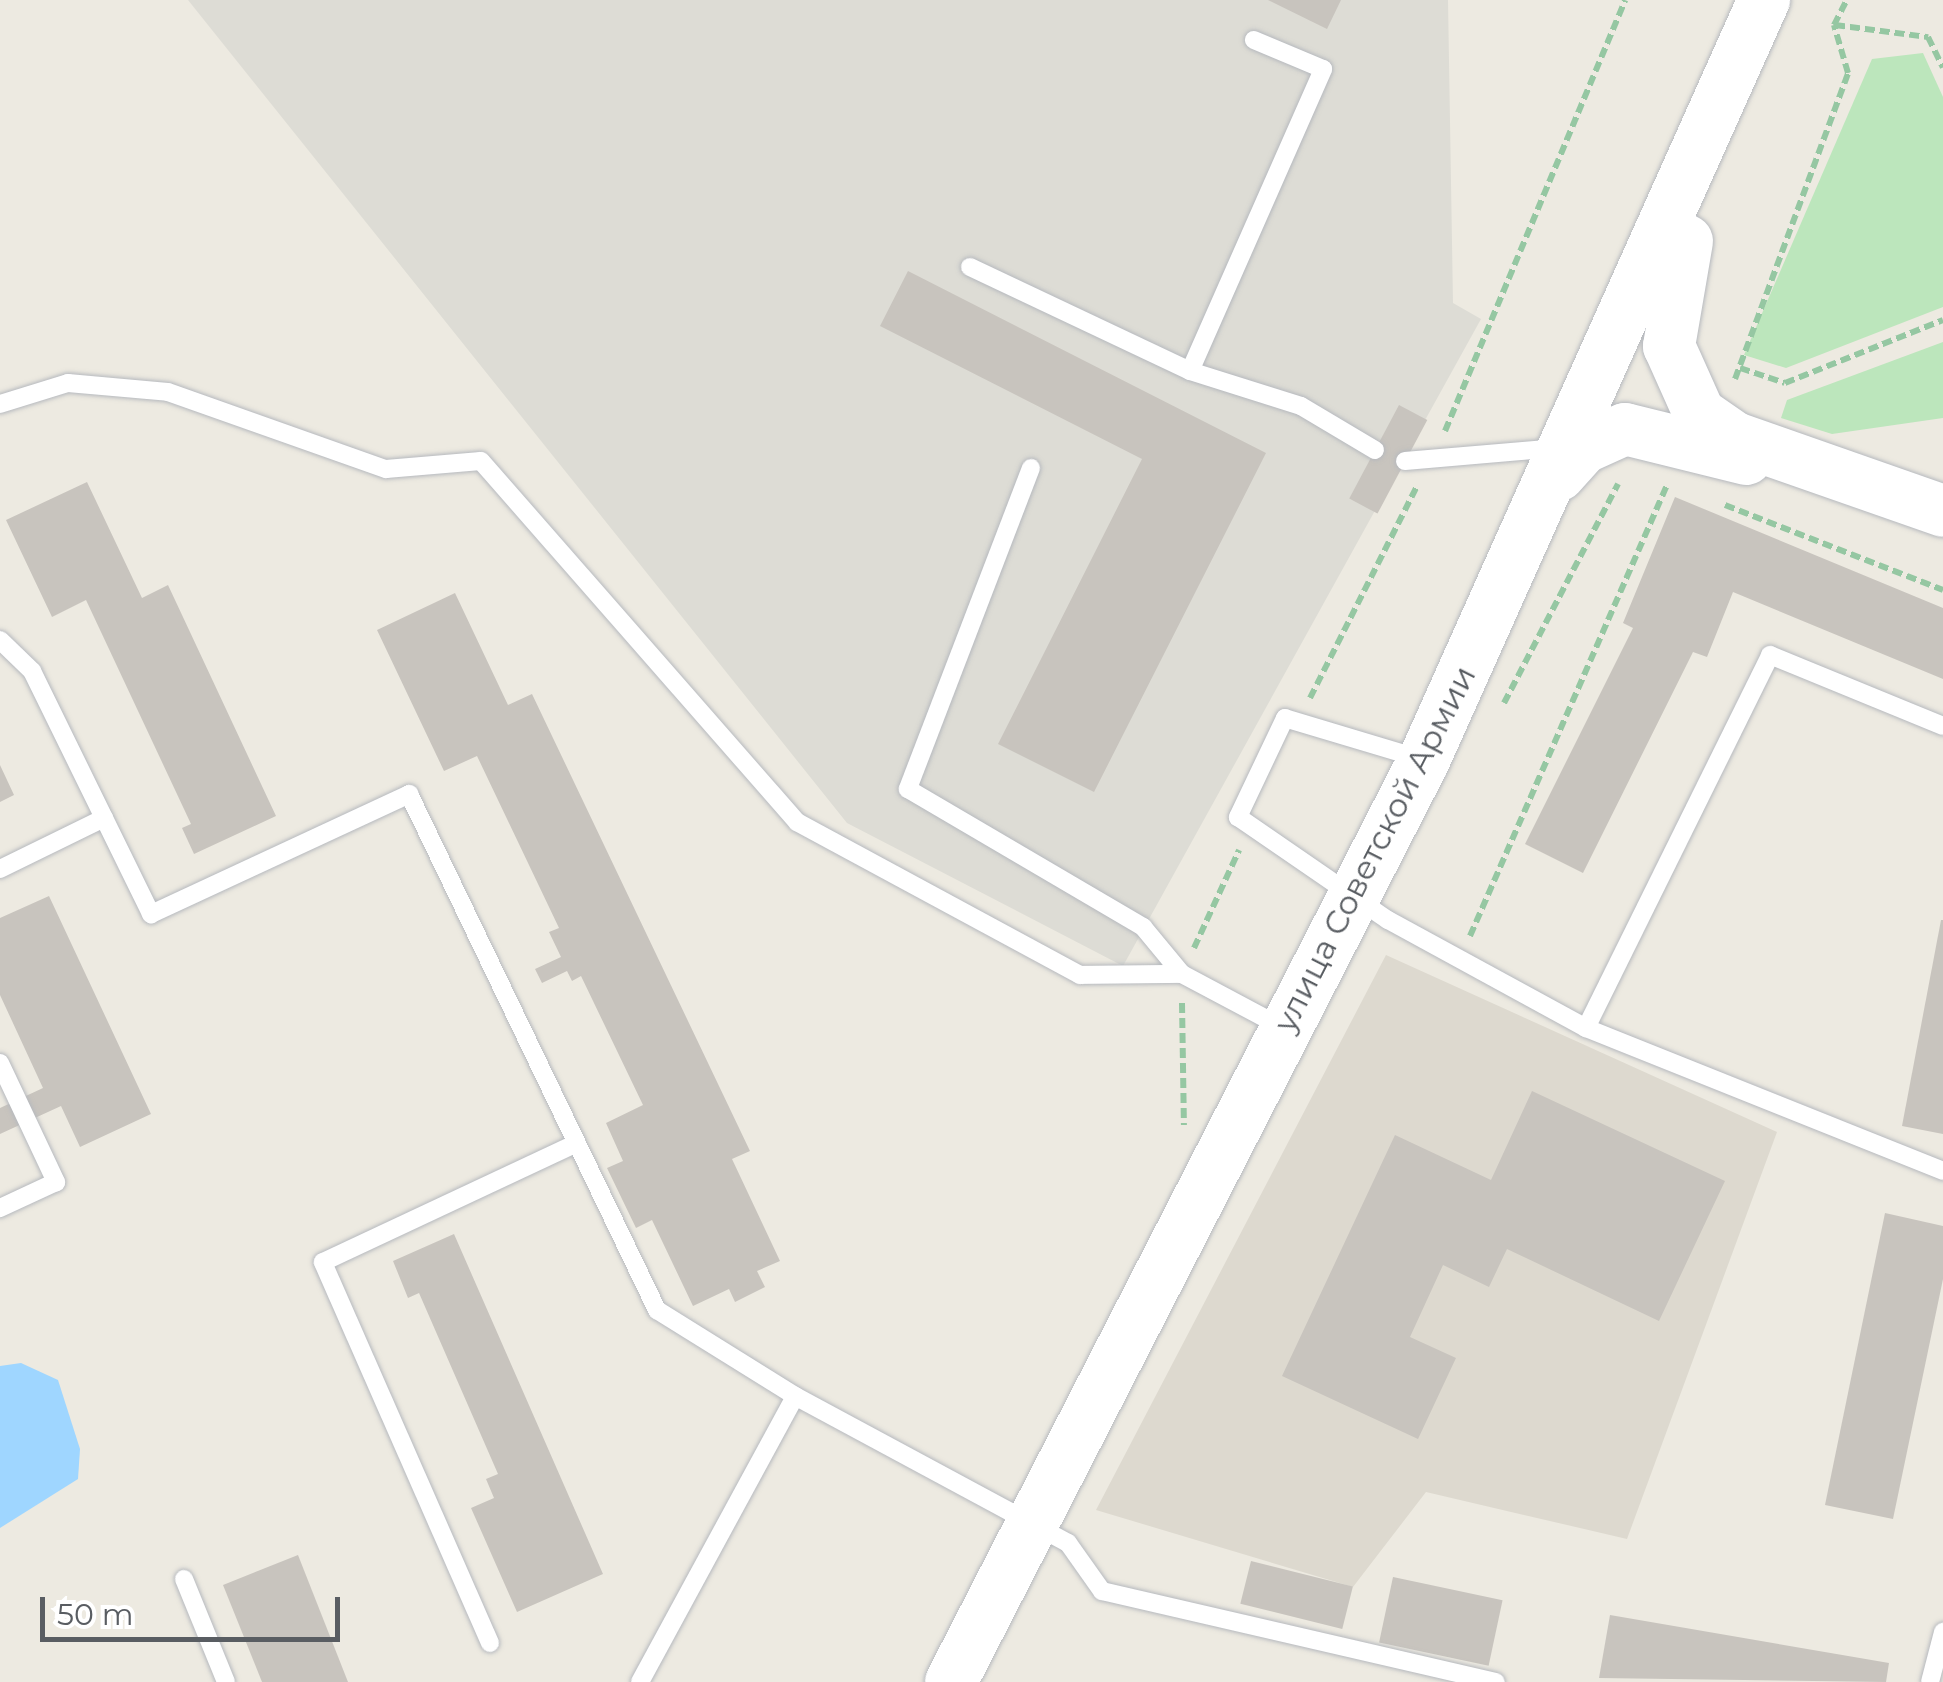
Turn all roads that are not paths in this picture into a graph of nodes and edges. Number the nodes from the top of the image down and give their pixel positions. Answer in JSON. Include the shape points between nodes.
{"nodes":[{"id":1,"x":1764,"y":0,"type":"edge"},
{"id":2,"x":1254,"y":40,"type":"dead end"},
{"id":3,"x":1712,"y":132,"type":"junction"},
{"id":4,"x":970,"y":267,"type":"dead end"},
{"id":5,"x":1190,"y":371,"type":"junction"},
{"id":6,"x":0,"y":404,"type":"edge"},
{"id":7,"x":1375,"y":450,"type":"dead end"},
{"id":8,"x":1705,"y":456,"type":"junction"},
{"id":9,"x":1405,"y":460,"type":"dead end"},
{"id":10,"x":1031,"y":468,"type":"dead end"},
{"id":11,"x":1557,"y":469,"type":"junction"},
{"id":12,"x":1938,"y":510,"type":"edge"},
{"id":13,"x":0,"y":640,"type":"edge"},
{"id":14,"x":1943,"y":726,"type":"edge"},
{"id":15,"x":1424,"y":760,"type":"junction"},
{"id":16,"x":104,"y":818,"type":"junction"},
{"id":17,"x":0,"y":869,"type":"edge"},
{"id":18,"x":1356,"y":897,"type":"junction"},
{"id":19,"x":1182,"y":974,"type":"junction"},
{"id":20,"x":1285,"y":1028,"type":"junction"},
{"id":21,"x":1586,"y":1028,"type":"junction"},
{"id":22,"x":0,"y":1062,"type":"edge"},
{"id":23,"x":576,"y":1143,"type":"junction"},
{"id":24,"x":1943,"y":1171,"type":"edge"},
{"id":25,"x":0,"y":1208,"type":"edge"},
{"id":26,"x":795,"y":1396,"type":"junction"},
{"id":27,"x":1033,"y":1524,"type":"junction"},
{"id":28,"x":184,"y":1579,"type":"dead end"},
{"id":29,"x":1943,"y":1632,"type":"edge"},
{"id":30,"x":490,"y":1643,"type":"dead end"},
{"id":31,"x":226,"y":1682,"type":"edge"},
{"id":32,"x":640,"y":1682,"type":"edge"},
{"id":33,"x":952,"y":1682,"type":"edge"},
{"id":34,"x":1496,"y":1682,"type":"edge"},
{"id":35,"x":1930,"y":1682,"type":"edge"}],
"edges":[{"from":1,"to":3,"type":"street","name":"улица Советской Армии"},
{"from":2,"to":5,"type":"lane","via":[[1323,69]]},
{"from":3,"to":8,"type":"street","via":[[1669,346]]},
{"from":3,"to":11,"type":"street","name":"улица Советской Армии"},
{"from":4,"to":5,"type":"lane"},
{"from":5,"to":7,"type":"lane","via":[[1301,406]]},
{"from":6,"to":19,"type":"lane","via":[[68,383],[168,392],[386,469],[481,460],[797,822],[1080,975]]},
{"from":8,"to":11,"type":"street","via":[[1624,429]]},
{"from":8,"to":12,"type":"street"},
{"from":9,"to":11,"type":"lane"},
{"from":10,"to":19,"type":"lane","via":[[908,789],[1143,927]]},
{"from":11,"to":15,"type":"street","name":"улица Советской Армии"},
{"from":13,"to":16,"type":"lane","via":[[32,670]]},
{"from":14,"to":21,"type":"lane","via":[[1770,655]]},
{"from":15,"to":18,"type":"street","name":"улица Советской Армии"},
{"from":15,"to":18,"type":"lane","via":[[1286,718],[1238,817]]},
{"from":16,"to":17,"type":"lane"},
{"from":16,"to":23,"type":"lane","via":[[151,914],[409,794]]},
{"from":18,"to":20,"type":"street","name":"улица Советской Армии"},
{"from":18,"to":21,"type":"lane","via":[[1458,962]]},
{"from":19,"to":20,"type":"lane"},
{"from":20,"to":27,"type":"street","name":"улица Советской Армии"},
{"from":21,"to":24,"type":"lane"},
{"from":22,"to":25,"type":"lane","via":[[56,1182]]},
{"from":23,"to":26,"type":"lane","via":[[657,1310]]},
{"from":23,"to":30,"type":"lane","via":[[323,1262]]},
{"from":26,"to":27,"type":"lane"},
{"from":26,"to":32,"type":"lane"},
{"from":27,"to":33,"type":"street","name":"улица Советской Армии"},
{"from":27,"to":34,"type":"lane","via":[[1068,1543],[1102,1591]]},
{"from":28,"to":31,"type":"lane"},
{"from":29,"to":35,"type":"lane"}]}
